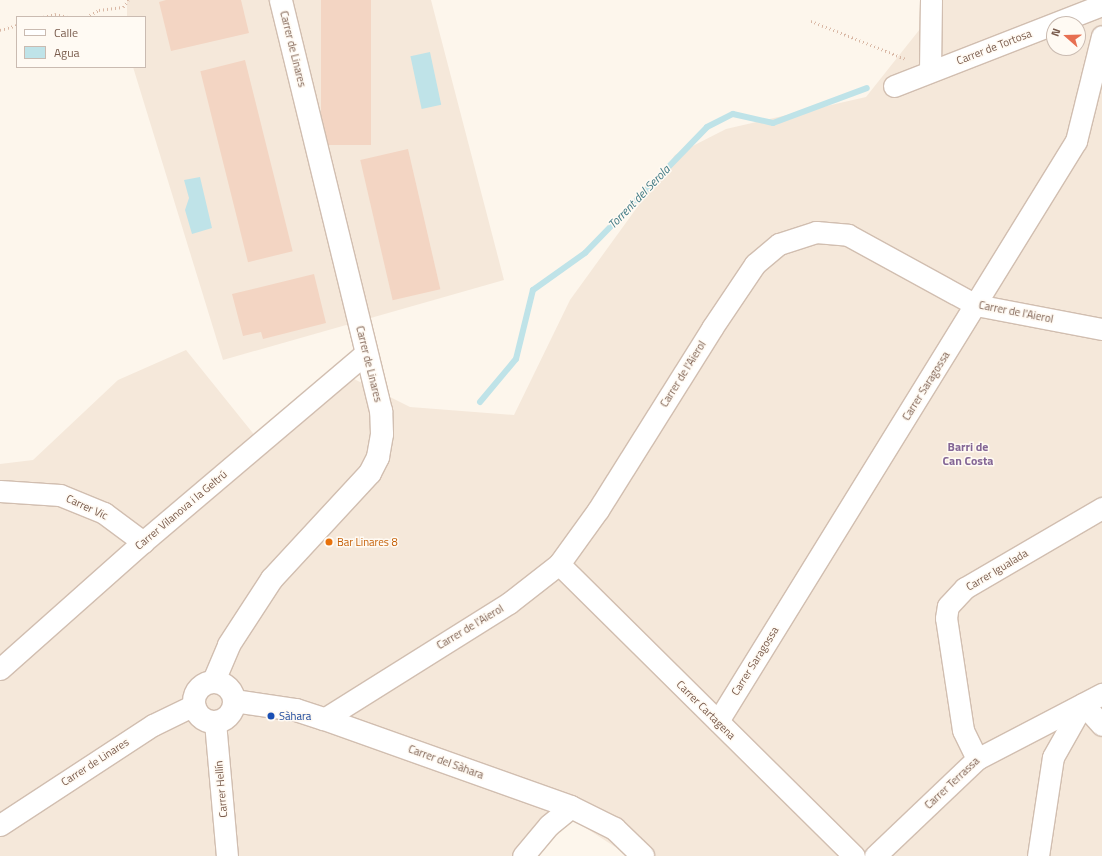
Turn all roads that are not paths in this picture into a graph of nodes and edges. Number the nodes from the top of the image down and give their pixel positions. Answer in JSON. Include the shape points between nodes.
{"nodes":[{"id":1,"x":281,"y":0,"type":"edge"},
{"id":2,"x":931,"y":0,"type":"edge"},
{"id":3,"x":1102,"y":6,"type":"edge"},
{"id":4,"x":1102,"y":36,"type":"edge"},
{"id":5,"x":930,"y":66,"type":"junction"},
{"id":6,"x":894,"y":86,"type":"dead end"},
{"id":7,"x":976,"y":305,"type":"junction"},
{"id":8,"x":1102,"y":329,"type":"edge"},
{"id":9,"x":365,"y":354,"type":"junction"},
{"id":10,"x":0,"y":490,"type":"edge"},
{"id":11,"x":1102,"y":508,"type":"edge"},
{"id":12,"x":143,"y":542,"type":"junction"},
{"id":13,"x":559,"y":564,"type":"junction"},
{"id":14,"x":0,"y":669,"type":"edge"},
{"id":15,"x":214,"y":681,"type":"junction"},
{"id":16,"x":1102,"y":694,"type":"edge"},
{"id":17,"x":234,"y":701,"type":"junction"},
{"id":18,"x":1083,"y":704,"type":"junction"},
{"id":19,"x":194,"y":705,"type":"junction"},
{"id":20,"x":324,"y":718,"type":"junction"},
{"id":21,"x":718,"y":721,"type":"junction"},
{"id":22,"x":215,"y":722,"type":"junction"},
{"id":23,"x":1102,"y":725,"type":"edge"},
{"id":24,"x":1037,"y":726,"type":"junction"},
{"id":25,"x":1052,"y":757,"type":"junction"},
{"id":26,"x":977,"y":759,"type":"junction"},
{"id":27,"x":571,"y":807,"type":"junction"},
{"id":28,"x":0,"y":825,"type":"edge"},
{"id":29,"x":227,"y":856,"type":"edge"},
{"id":30,"x":523,"y":856,"type":"edge"},
{"id":31,"x":643,"y":856,"type":"edge"},
{"id":32,"x":854,"y":856,"type":"edge"},
{"id":33,"x":875,"y":856,"type":"edge"},
{"id":34,"x":1038,"y":856,"type":"edge"}],
"edges":[{"from":1,"to":9,"type":"street","name":"Carrer de Linares","via":[[346,263]]},
{"from":2,"to":5,"type":"street"},
{"from":3,"to":5,"type":"street","name":"Carrer de Tortosa"},
{"from":4,"to":7,"type":"street","name":"Carrer Saragossa","via":[[1076,141]]},
{"from":5,"to":6,"type":"street","name":"Carrer de Tortosa"},
{"from":7,"to":8,"type":"street","name":"Carrer de l'Aierol"},
{"from":7,"to":13,"type":"street","name":"Carrer de l'Aierol","via":[[848,235],[816,232],[780,244],[755,264],[598,510]]},
{"from":7,"to":21,"type":"street","name":"Carrer Saragossa"},
{"from":9,"to":12,"type":"street","name":"Carrer Vilanova i la Geltrú"},
{"from":9,"to":15,"type":"street","name":"Carrer de Linares","via":[[381,411],[382,434],[378,457],[370,473],[272,578],[229,645]]},
{"from":10,"to":12,"type":"street","name":"Carrer Vic","via":[[60,495],[104,513]]},
{"from":11,"to":26,"type":"street","name":"Carrer Igualada","via":[[965,588],[948,606],[946,618],[963,730]]},
{"from":12,"to":14,"type":"street","name":"Carrer Vilanova i la Geltrú"},
{"from":13,"to":20,"type":"street","name":"Carrer de l'Aierol","via":[[509,603]]},
{"from":13,"to":21,"type":"street","name":"Carrer Cartagena"},
{"from":15,"to":17,"type":"street","via":[[229,687]]},
{"from":15,"to":19,"type":"street","via":[[198,689]]},
{"from":16,"to":18,"type":"street","name":"Carrer Terrassa"},
{"from":17,"to":20,"type":"street","name":"Carrer del Sàhara","via":[[296,710]]},
{"from":17,"to":22,"type":"street","via":[[229,716]]},
{"from":18,"to":23,"type":"street"},
{"from":18,"to":24,"type":"street","name":"Carrer Terrassa"},
{"from":18,"to":25,"type":"street"},
{"from":19,"to":22,"type":"street","via":[[199,716]]},
{"from":19,"to":28,"type":"street","name":"Carrer de Linares","via":[[153,725]]},
{"from":20,"to":27,"type":"street","name":"Carrer del Sàhara"},
{"from":21,"to":32,"type":"street","name":"Carrer Cartagena"},
{"from":22,"to":29,"type":"street","name":"Carrer Hellín"},
{"from":24,"to":25,"type":"street"},
{"from":24,"to":26,"type":"street","name":"Carrer Terrassa"},
{"from":25,"to":34,"type":"street"},
{"from":26,"to":33,"type":"street","name":"Carrer Terrassa"},
{"from":27,"to":30,"type":"street","via":[[549,825]]},
{"from":27,"to":31,"type":"street","name":"Carrer del Sàhara","via":[[615,829]]}]}
